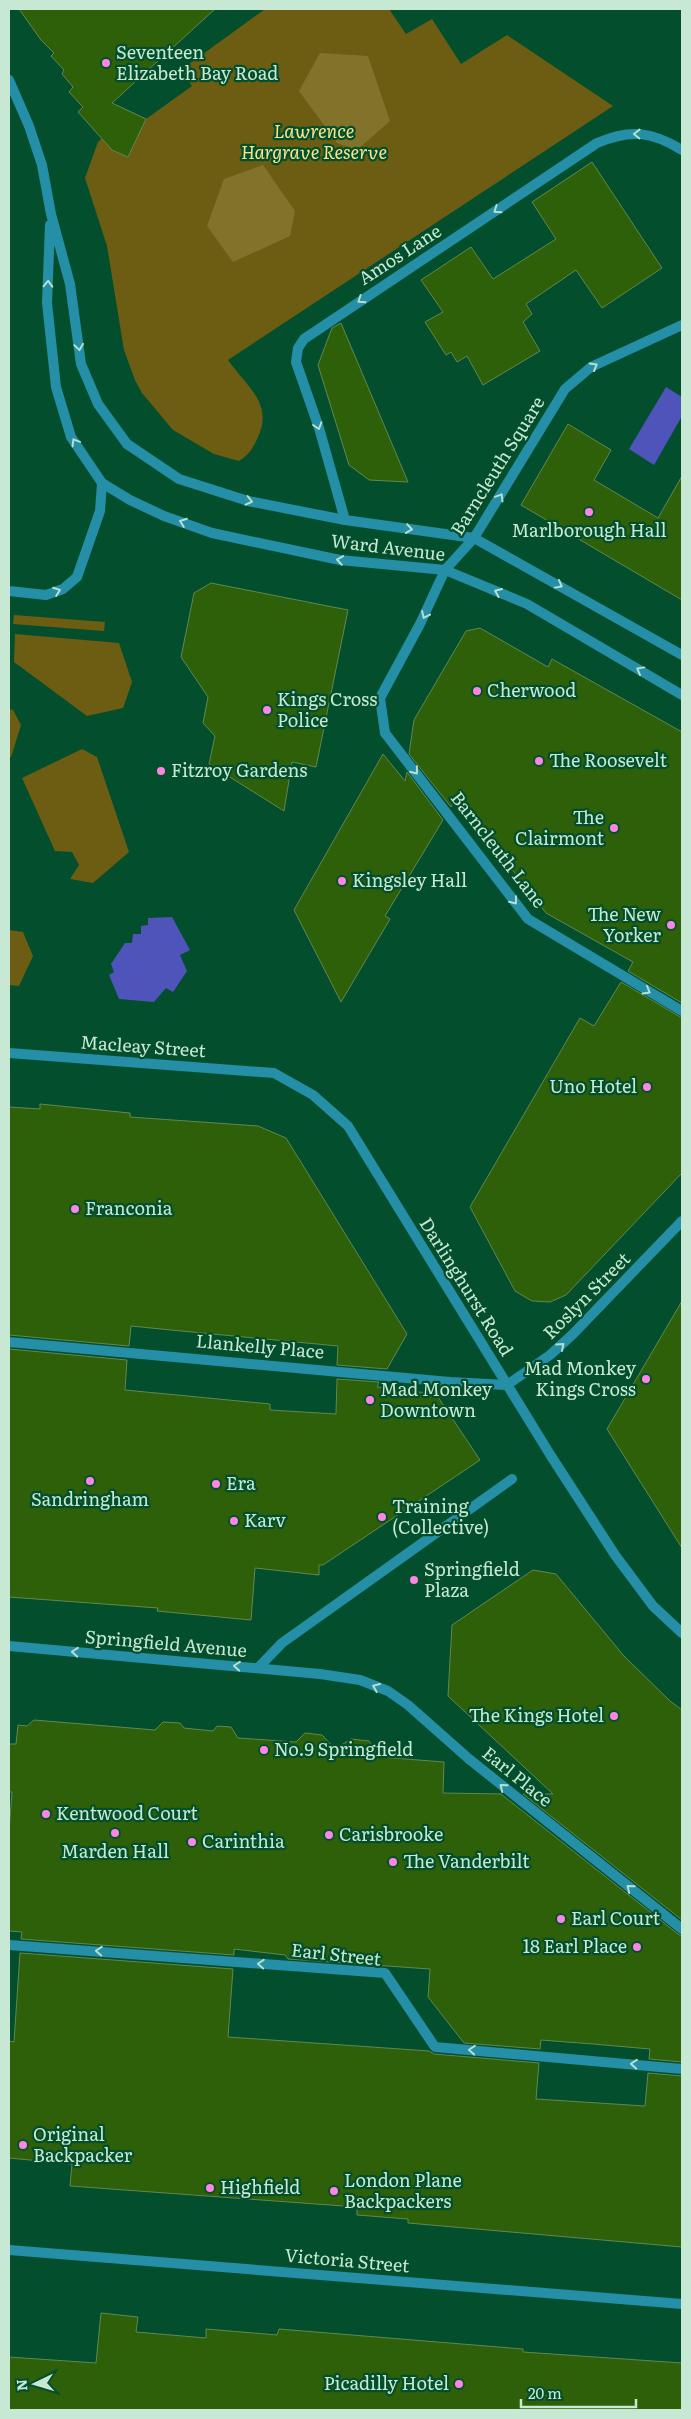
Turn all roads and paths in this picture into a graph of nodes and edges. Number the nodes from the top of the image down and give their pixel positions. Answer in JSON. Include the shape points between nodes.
{"nodes":[{"id":1,"x":9,"y":82,"type":"edge"},
{"id":2,"x":682,"y":150,"type":"edge"},
{"id":3,"x":51,"y":214,"type":"junction"},
{"id":4,"x":682,"y":325,"type":"edge"},
{"id":5,"x":102,"y":483,"type":"junction"},
{"id":6,"x":345,"y":520,"type":"junction"},
{"id":7,"x":474,"y":538,"type":"junction"},
{"id":8,"x":445,"y":570,"type":"junction"},
{"id":9,"x":9,"y":591,"type":"edge"},
{"id":10,"x":682,"y":655,"type":"edge"},
{"id":11,"x":682,"y":695,"type":"edge"},
{"id":12,"x":385,"y":733,"type":"joint"},
{"id":13,"x":682,"y":1012,"type":"edge"},
{"id":14,"x":9,"y":1054,"type":"edge"},
{"id":15,"x":274,"y":1073,"type":"joint"},
{"id":16,"x":682,"y":1221,"type":"edge"},
{"id":17,"x":9,"y":1342,"type":"edge"},
{"id":18,"x":507,"y":1385,"type":"junction"},
{"id":19,"x":512,"y":1479,"type":"dead end"},
{"id":20,"x":682,"y":1633,"type":"edge"},
{"id":21,"x":9,"y":1646,"type":"edge"},
{"id":22,"x":258,"y":1668,"type":"junction"},
{"id":23,"x":320,"y":1674,"type":"joint"},
{"id":24,"x":682,"y":1929,"type":"edge"},
{"id":25,"x":9,"y":1945,"type":"edge"},
{"id":26,"x":682,"y":2069,"type":"edge"},
{"id":27,"x":9,"y":2250,"type":"edge"},
{"id":28,"x":682,"y":2304,"type":"edge"}],
"edges":[{"from":1,"to":3,"type":"street","via":[[42,165]]},
{"from":2,"to":6,"type":"street","name":"Amos Lane","one_way":true,"via":[[642,133],[618,134],[597,143],[304,339],[298,348],[296,362]]},
{"from":5,"to":3,"type":"street","one_way":true,"via":[[72,437],[56,387],[47,303]]},
{"from":3,"to":6,"type":"street","name":"Ward Avenue","one_way":true,"via":[[70,284],[81,364],[98,404],[127,444],[179,479],[248,501]]},
{"from":7,"to":4,"type":"street","name":"Barncleuth Square","one_way":true,"via":[[565,389],[591,367]]},
{"from":8,"to":5,"type":"street","name":"Ward Avenue","one_way":true,"via":[[340,560],[212,533],[164,516]]},
{"from":9,"to":5,"type":"street","one_way":true,"via":[[46,594],[64,589],[77,577],[100,511]]},
{"from":6,"to":7,"type":"street","name":"Ward Avenue","one_way":true},
{"from":7,"to":8,"type":"street","name":"Barncleuth Square"},
{"from":7,"to":10,"type":"street","name":"Ward Avenue","one_way":true},
{"from":11,"to":8,"type":"street","name":"Ward Avenue","one_way":true,"via":[[527,604]]},
{"from":8,"to":12,"type":"street","name":"Barncleuth Square","one_way":true,"via":[[380,698]]},
{"from":12,"to":13,"type":"street","name":"Barncleuth Lane","one_way":true,"via":[[528,919]]},
{"from":14,"to":15,"type":"street","name":"Macleay Street"},
{"from":15,"to":18,"type":"street","name":"Darlinghurst Road","via":[[314,1094],[348,1126]]},
{"from":18,"to":16,"type":"street","name":"Roslyn Street","one_way":true,"via":[[572,1335]]},
{"from":17,"to":18,"type":"street","name":"Llankelly Place"},
{"from":18,"to":20,"type":"street","name":"Darlinghurst Road","via":[[615,1555],[653,1606]]},
{"from":19,"to":22,"type":"street","via":[[282,1643]]},
{"from":22,"to":21,"type":"street","name":"Springfield Avenue","one_way":true},
{"from":22,"to":23,"type":"street","name":"Springfield Avenue"},
{"from":24,"to":23,"type":"street","name":"Earl Place","one_way":true,"via":[[469,1759],[408,1705],[388,1691],[360,1680]]},
{"from":26,"to":25,"type":"street","name":"Earl Street","one_way":true,"via":[[435,2047],[384,1973]]},
{"from":27,"to":28,"type":"street","name":"Victoria Street"}]}
